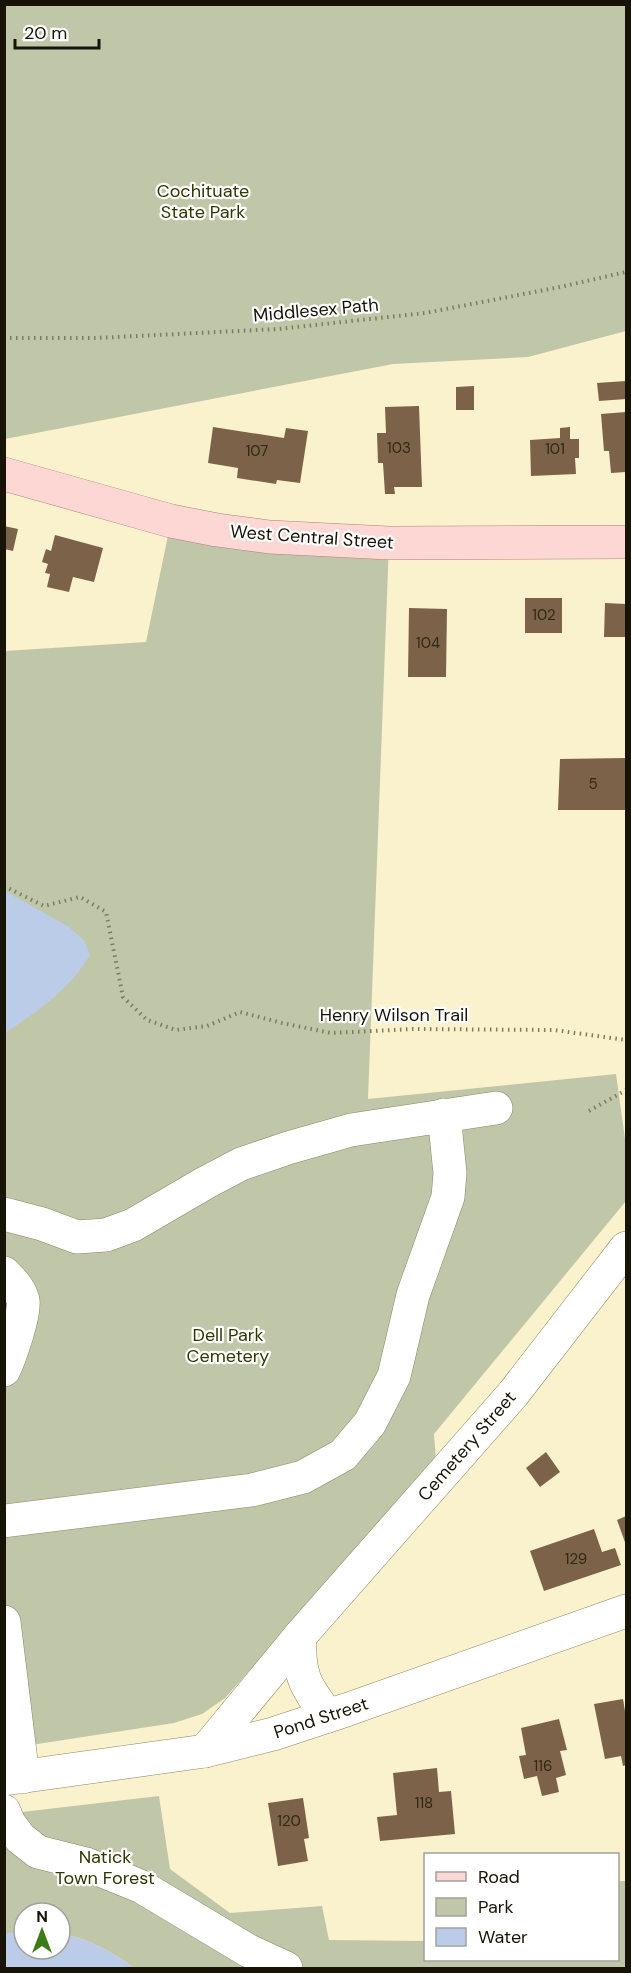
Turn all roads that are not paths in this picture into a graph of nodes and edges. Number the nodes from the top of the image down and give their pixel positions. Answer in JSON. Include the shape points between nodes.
{"nodes":[{"id":1,"x":4,"y":474,"type":"edge"},
{"id":2,"x":627,"y":542,"type":"edge"},
{"id":3,"x":496,"y":1108,"type":"dead end"},
{"id":4,"x":444,"y":1115,"type":"junction"},
{"id":5,"x":10,"y":1221,"type":"edge"},
{"id":6,"x":627,"y":1248,"type":"edge"},
{"id":7,"x":4,"y":1273,"type":"edge"},
{"id":8,"x":4,"y":1370,"type":"edge"},
{"id":9,"x":4,"y":1521,"type":"edge"},
{"id":10,"x":627,"y":1611,"type":"edge"},
{"id":11,"x":4,"y":1622,"type":"edge"},
{"id":12,"x":300,"y":1636,"type":"junction"},
{"id":13,"x":328,"y":1716,"type":"junction"},
{"id":14,"x":205,"y":1751,"type":"junction"},
{"id":15,"x":14,"y":1778,"type":"edge"},
{"id":16,"x":4,"y":1811,"type":"edge"},
{"id":17,"x":286,"y":1968,"type":"edge"}],
"edges":[{"from":1,"to":2,"type":"main road","name":"West Central Street","via":[[171,521],[270,537],[389,543]]},
{"from":3,"to":4,"type":"street"},
{"from":4,"to":5,"type":"street","via":[[351,1130],[242,1164],[133,1225],[106,1235],[76,1237],[42,1224]]},
{"from":4,"to":9,"type":"street","via":[[450,1173],[448,1197],[413,1295],[394,1376],[370,1423],[343,1455],[303,1477],[252,1490]]},
{"from":6,"to":12,"type":"street","name":"Cemetery Street","via":[[513,1394]]},
{"from":7,"to":8,"type":"street","via":[[16,1285],[24,1302]]},
{"from":10,"to":13,"type":"street","name":"Pond Street"},
{"from":11,"to":15,"type":"street"},
{"from":12,"to":13,"type":"street","via":[[301,1673],[309,1692]]},
{"from":12,"to":14,"type":"street","name":"Cemetery Street"},
{"from":13,"to":14,"type":"street","name":"Pond Street"},
{"from":14,"to":15,"type":"street","name":"Pond Street"},
{"from":16,"to":17,"type":"street","via":[[20,1838],[38,1852],[86,1864],[142,1887],[249,1951]]}]}
